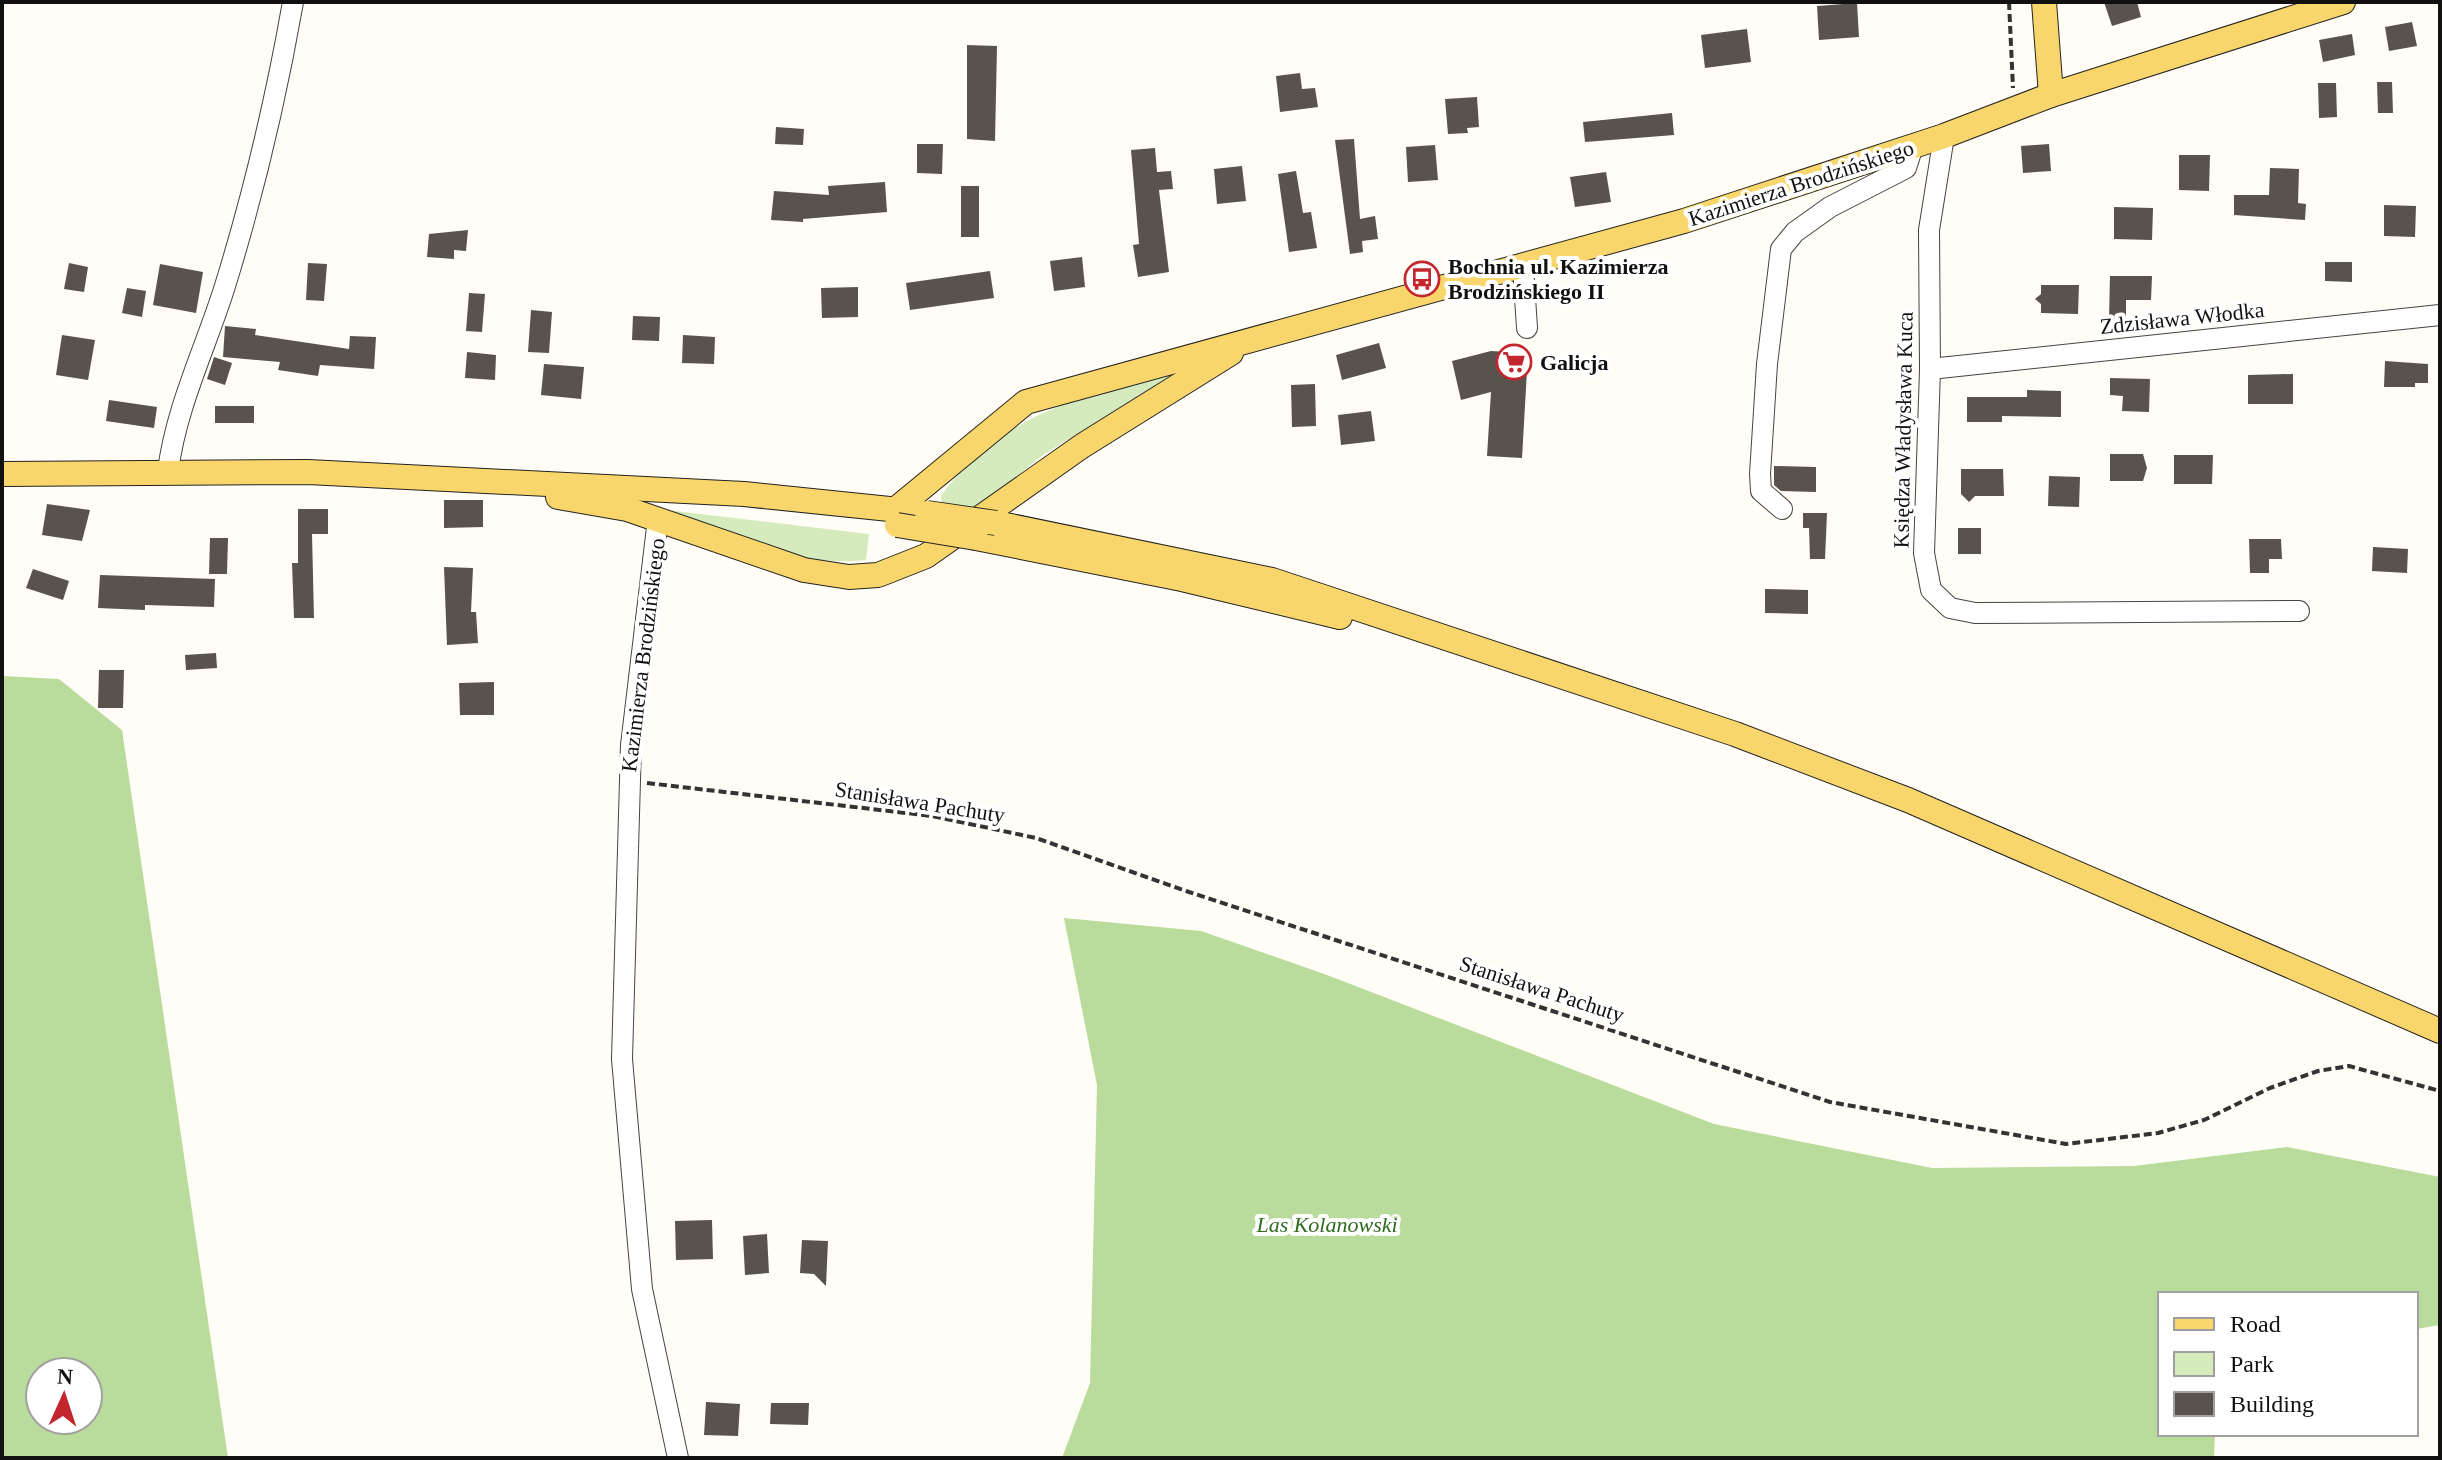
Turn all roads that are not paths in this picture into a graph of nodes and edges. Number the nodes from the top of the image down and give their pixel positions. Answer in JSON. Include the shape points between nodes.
{"nodes":[{"id":1,"x":293,"y":2,"type":"edge"},
{"id":2,"x":2044,"y":2,"type":"edge"},
{"id":3,"x":2343,"y":2,"type":"edge"},
{"id":4,"x":2051,"y":95,"type":"junction"},
{"id":5,"x":1944,"y":136,"type":"junction"},
{"id":6,"x":1913,"y":146,"type":"junction"},
{"id":7,"x":1523,"y":267,"type":"junction"},
{"id":8,"x":2440,"y":315,"type":"edge"},
{"id":9,"x":1527,"y":328,"type":"dead end"},
{"id":10,"x":1252,"y":340,"type":"junction"},
{"id":11,"x":1930,"y":369,"type":"junction"},
{"id":12,"x":168,"y":471,"type":"junction"},
{"id":13,"x":2,"y":474,"type":"edge"},
{"id":14,"x":445,"y":478,"type":"junction"},
{"id":15,"x":1782,"y":509,"type":"dead end"},
{"id":16,"x":897,"y":517,"type":"junction"},
{"id":17,"x":658,"y":519,"type":"junction"},
{"id":18,"x":2299,"y":611,"type":"dead end"},
{"id":19,"x":1459,"y":644,"type":"junction"},
{"id":20,"x":2440,"y":1031,"type":"edge"},
{"id":21,"x":678,"y":1458,"type":"edge"}],
"edges":[{"from":1,"to":12,"type":"street","via":[[270,130],[224,289],[179,417]]},
{"from":2,"to":4,"type":"main road"},
{"from":3,"to":4,"type":"main road","name":"Kazimierza Brodzińskiego"},
{"from":4,"to":5,"type":"main road","name":"Kazimierza Brodzińskiego"},
{"from":5,"to":6,"type":"main road","name":"Kazimierza Brodzińskiego"},
{"from":5,"to":11,"type":"street","name":"Księdza Władysława Kuca","via":[[1929,230]]},
{"from":6,"to":7,"type":"main road","name":"Kazimierza Brodzińskiego"},
{"from":6,"to":15,"type":"street","via":[[1906,168],[1830,207],[1781,249],[1760,474],[1761,491]]},
{"from":7,"to":9,"type":"street"},
{"from":7,"to":10,"type":"main road","name":"Kazimierza Brodzińskiego"},
{"from":8,"to":11,"type":"street","name":"Zdzisława Włodka"},
{"from":10,"to":16,"type":"main road","name":"Kazimierza Brodzińskiego","via":[[1026,402]]},
{"from":10,"to":17,"type":"main road","name":"Kazimierza Brodzińskiego","via":[[1082,446],[948,542],[891,571],[825,575]]},
{"from":11,"to":18,"type":"street","name":"Księdza Władysława Kuca","via":[[1924,553],[1931,590],[1950,608],[1975,613]]},
{"from":12,"to":13,"type":"main road"},
{"from":12,"to":14,"type":"main road"},
{"from":14,"to":16,"type":"main road","via":[[656,491]]},
{"from":14,"to":17,"type":"main road"},
{"from":16,"to":19,"type":"main road","bridge":true},
{"from":16,"to":19,"type":"main road","bridge":true,"via":[[927,513],[996,523],[1272,580]]},
{"from":17,"to":21,"type":"street","name":"Kazimierza Brodzińskiego","via":[[628,781],[622,1059],[642,1289]]},
{"from":19,"to":20,"type":"main road","via":[[1735,734],[1908,800]]}]}
